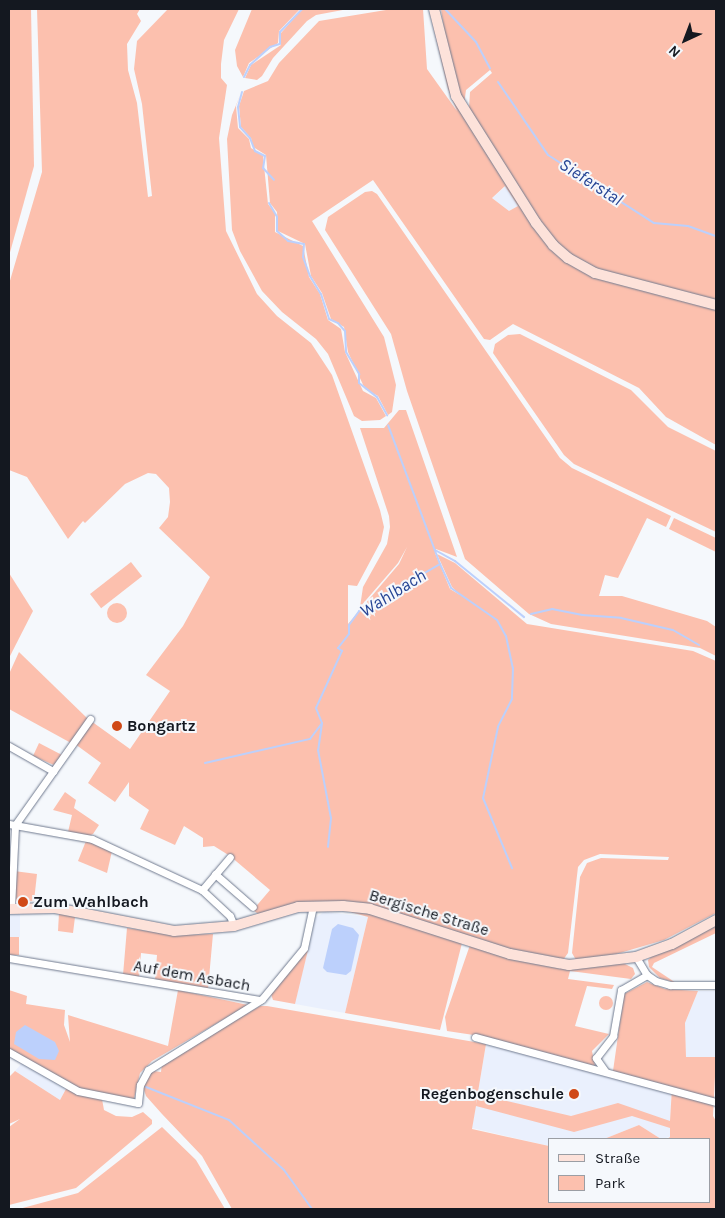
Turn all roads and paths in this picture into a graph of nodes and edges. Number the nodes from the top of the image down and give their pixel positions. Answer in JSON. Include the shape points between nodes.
{"nodes":[{"id":1,"x":434,"y":9,"type":"edge"},
{"id":2,"x":716,"y":305,"type":"edge"},
{"id":3,"x":90,"y":719,"type":"dead end"},
{"id":4,"x":9,"y":746,"type":"edge"},
{"id":5,"x":53,"y":771,"type":"junction"},
{"id":6,"x":12,"y":825,"type":"edge"},
{"id":7,"x":230,"y":857,"type":"dead end"},
{"id":8,"x":215,"y":874,"type":"junction"},
{"id":9,"x":202,"y":890,"type":"junction"},
{"id":10,"x":313,"y":906,"type":"junction"},
{"id":11,"x":253,"y":907,"type":"dead end"},
{"id":12,"x":10,"y":908,"type":"edge"},
{"id":13,"x":716,"y":920,"type":"edge"},
{"id":14,"x":234,"y":926,"type":"junction"},
{"id":15,"x":636,"y":957,"type":"junction"},
{"id":16,"x":9,"y":958,"type":"edge"},
{"id":17,"x":647,"y":975,"type":"junction"},
{"id":18,"x":716,"y":985,"type":"edge"},
{"id":19,"x":259,"y":1000,"type":"junction"},
{"id":20,"x":475,"y":1037,"type":"dead end"},
{"id":21,"x":9,"y":1052,"type":"edge"},
{"id":22,"x":606,"y":1072,"type":"junction"},
{"id":23,"x":715,"y":1102,"type":"edge"}],
"edges":[{"from":1,"to":2,"type":"main road","via":[[456,96],[525,207],[553,245],[595,273]]},
{"from":3,"to":5,"type":"street"},
{"from":4,"to":5,"type":"street"},
{"from":5,"to":6,"type":"street"},
{"from":6,"to":9,"type":"street","via":[[92,839]]},
{"from":6,"to":12,"type":"street"},
{"from":7,"to":8,"type":"street"},
{"from":8,"to":9,"type":"street"},
{"from":8,"to":11,"type":"street"},
{"from":9,"to":14,"type":"street","via":[[230,916]]},
{"from":10,"to":14,"type":"main road","name":"Bergische Straße"},
{"from":10,"to":15,"type":"main road","name":"Bergische Straße","via":[[370,909],[510,954],[546,962],[569,965]]},
{"from":10,"to":19,"type":"street","name":"Auf dem Asbach","via":[[304,948]]},
{"from":12,"to":14,"type":"main road","name":"Bergische Straße","via":[[62,909],[174,931]]},
{"from":13,"to":15,"type":"main road","name":"Bergische Straße","via":[[672,944]]},
{"from":15,"to":17,"type":"street"},
{"from":16,"to":19,"type":"street","name":"Auf dem Asbach"},
{"from":17,"to":18,"type":"street","via":[[670,985]]},
{"from":17,"to":22,"type":"street","via":[[621,990],[613,1036],[596,1058]]},
{"from":19,"to":21,"type":"street","via":[[245,1012],[148,1070],[140,1085],[138,1103],[78,1091]]},
{"from":20,"to":22,"type":"street"},
{"from":22,"to":23,"type":"street"}]}
